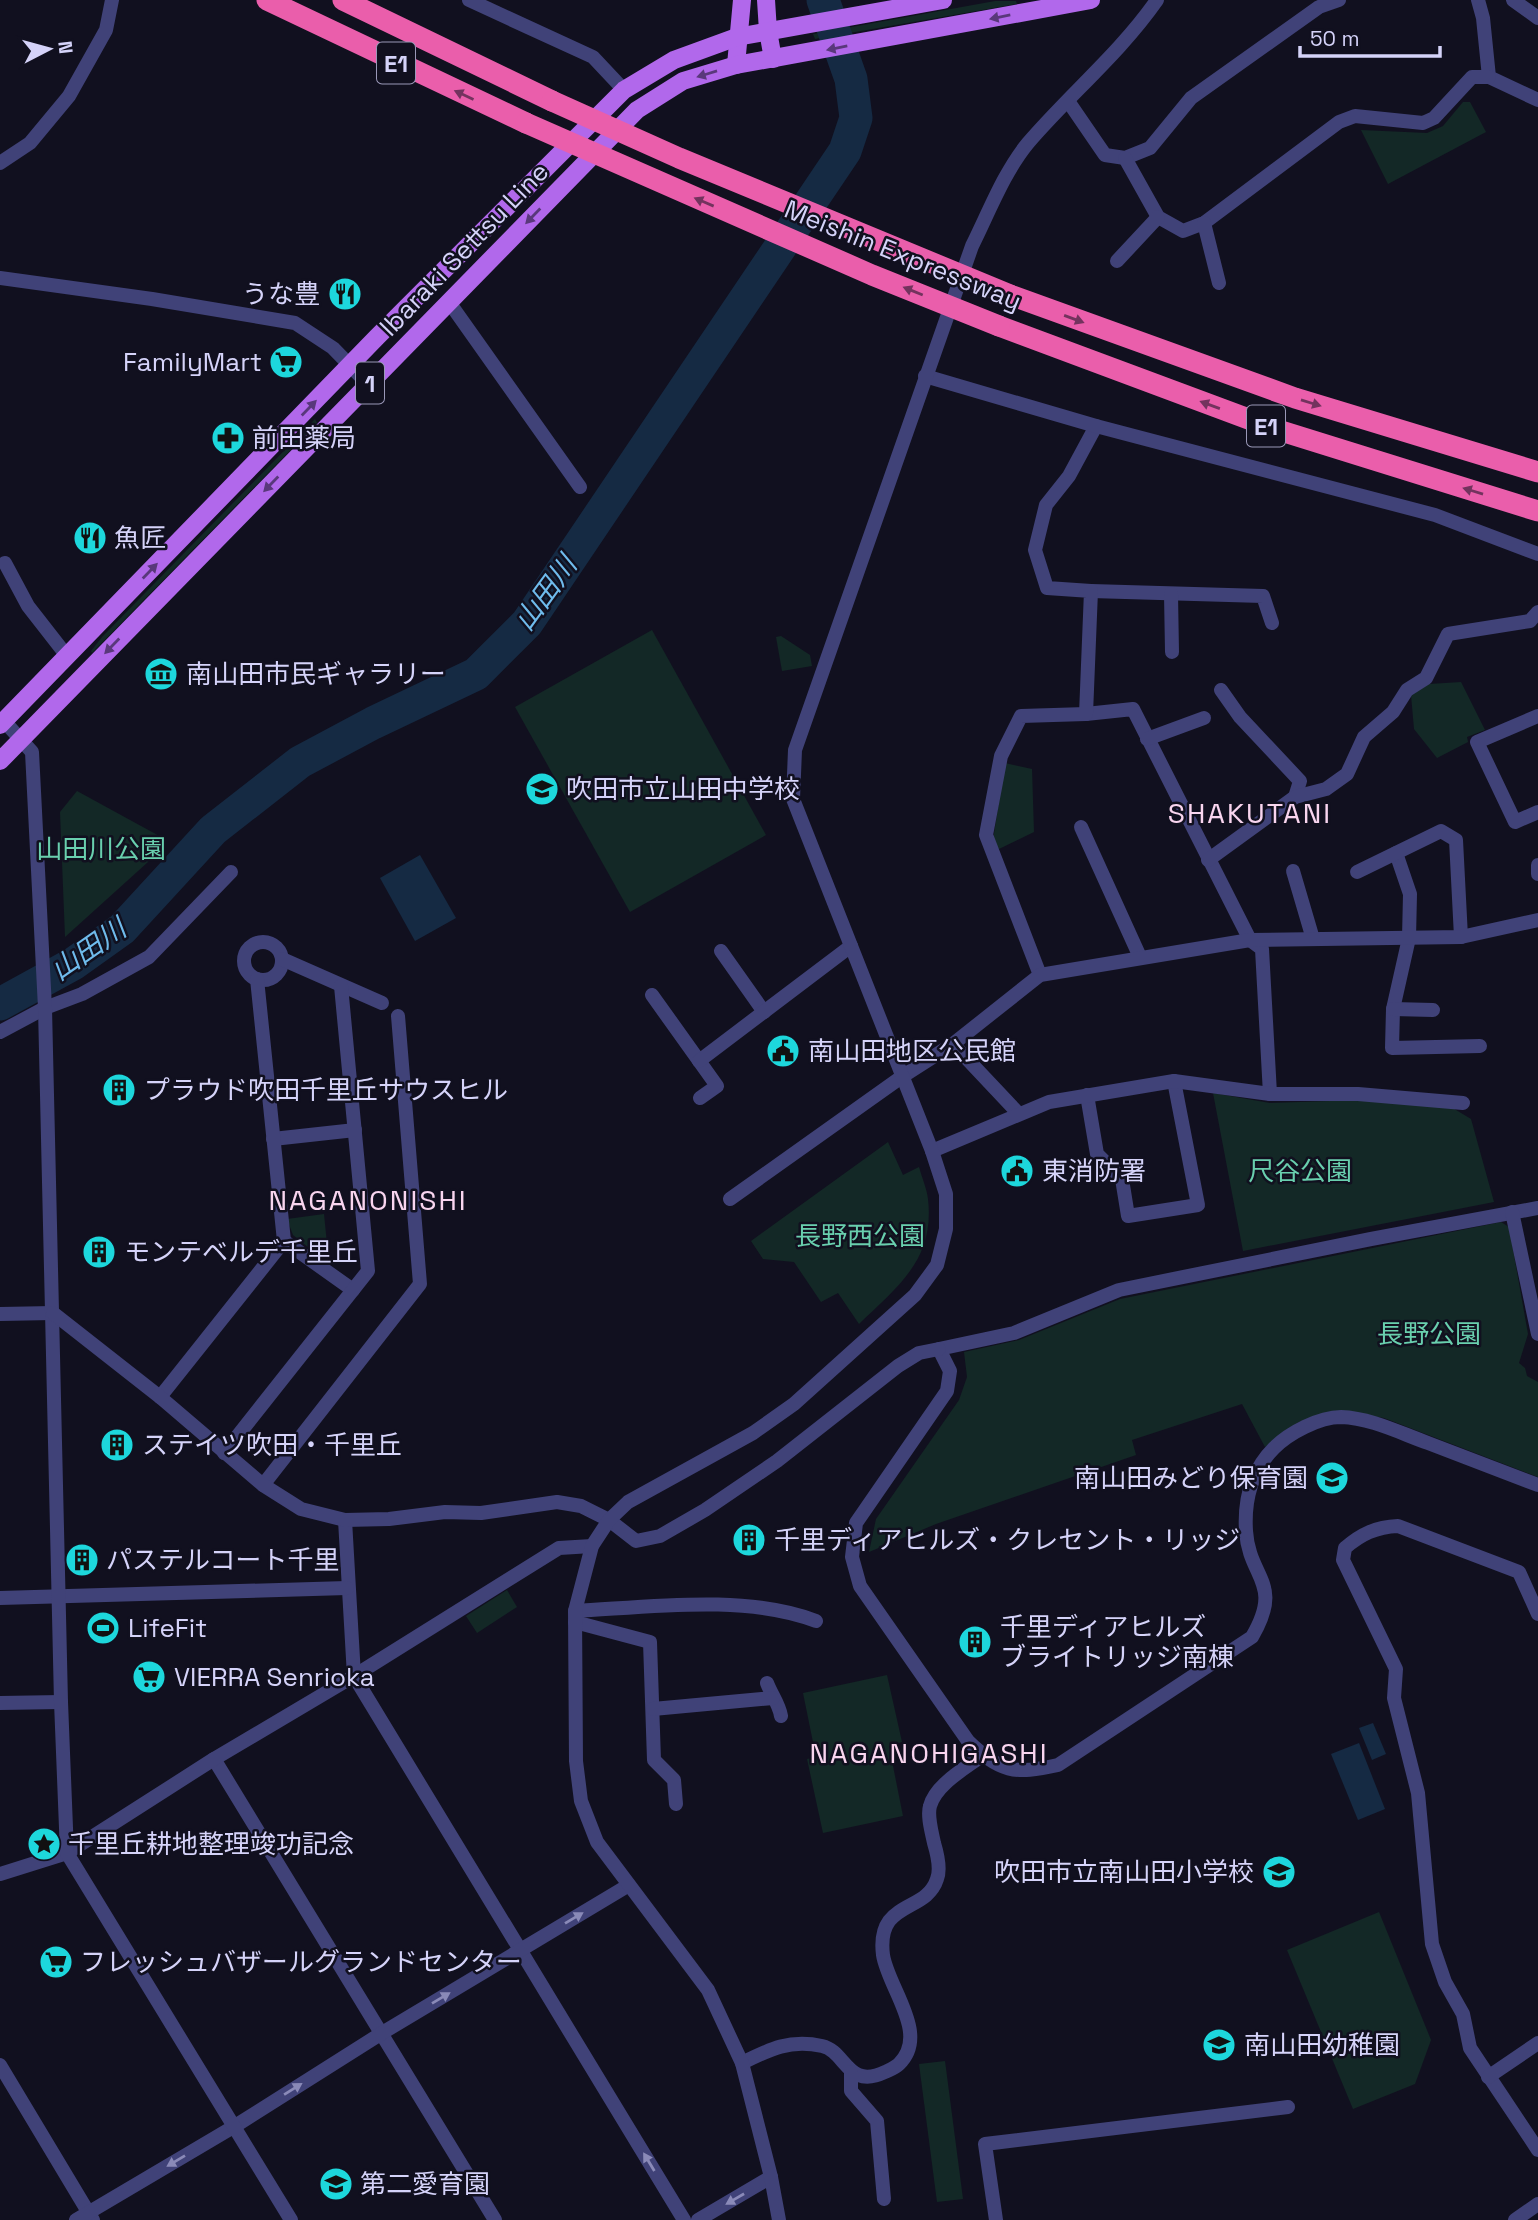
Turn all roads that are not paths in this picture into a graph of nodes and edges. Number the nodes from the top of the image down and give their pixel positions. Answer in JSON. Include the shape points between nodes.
{"nodes":[{"id":1,"x":112,"y":0,"type":"edge"},
{"id":2,"x":267,"y":0,"type":"edge"},
{"id":3,"x":343,"y":0,"type":"edge"},
{"id":4,"x":470,"y":0,"type":"edge"},
{"id":5,"x":742,"y":0,"type":"edge"},
{"id":6,"x":766,"y":0,"type":"edge"},
{"id":7,"x":943,"y":0,"type":"edge"},
{"id":8,"x":1091,"y":0,"type":"edge"},
{"id":9,"x":1157,"y":0,"type":"edge"},
{"id":10,"x":1339,"y":0,"type":"edge"},
{"id":11,"x":1478,"y":0,"type":"edge"},
{"id":12,"x":1513,"y":0,"type":"edge"},
{"id":13,"x":1538,"y":18,"type":"edge"},
{"id":14,"x":768,"y":31,"type":"junction"},
{"id":15,"x":737,"y":37,"type":"junction"},
{"id":16,"x":773,"y":59,"type":"junction"},
{"id":17,"x":736,"y":65,"type":"junction"},
{"id":18,"x":1489,"y":77,"type":"junction"},
{"id":19,"x":624,"y":90,"type":"junction"},
{"id":20,"x":1538,"y":100,"type":"edge"},
{"id":21,"x":1068,"y":101,"type":"junction"},
{"id":22,"x":1125,"y":158,"type":"junction"},
{"id":23,"x":0,"y":163,"type":"edge"},
{"id":24,"x":1158,"y":217,"type":"junction"},
{"id":25,"x":1204,"y":223,"type":"junction"},
{"id":26,"x":1117,"y":261,"type":"dead end"},
{"id":27,"x":0,"y":278,"type":"edge"},
{"id":28,"x":1219,"y":283,"type":"dead end"},
{"id":29,"x":449,"y":302,"type":"junction"},
{"id":30,"x":350,"y":365,"type":"junction"},
{"id":31,"x":925,"y":376,"type":"junction"},
{"id":32,"x":369,"y":384,"type":"junction"},
{"id":33,"x":1096,"y":426,"type":"junction"},
{"id":34,"x":1538,"y":472,"type":"edge"},
{"id":35,"x":580,"y":487,"type":"dead end"},
{"id":36,"x":1538,"y":511,"type":"edge"},
{"id":37,"x":1538,"y":554,"type":"edge"},
{"id":38,"x":5,"y":563,"type":"dead end"},
{"id":39,"x":1091,"y":592,"type":"junction"},
{"id":40,"x":1171,"y":594,"type":"junction"},
{"id":41,"x":1538,"y":612,"type":"edge"},
{"id":42,"x":1272,"y":622,"type":"dead end"},
{"id":43,"x":1172,"y":652,"type":"dead end"},
{"id":44,"x":67,"y":656,"type":"junction"},
{"id":45,"x":1221,"y":690,"type":"dead end"},
{"id":46,"x":1086,"y":714,"type":"junction"},
{"id":47,"x":1538,"y":716,"type":"edge"},
{"id":48,"x":1204,"y":718,"type":"dead end"},
{"id":49,"x":2,"y":723,"type":"edge"},
{"id":50,"x":21,"y":739,"type":"junction"},
{"id":51,"x":1147,"y":739,"type":"junction"},
{"id":52,"x":0,"y":761,"type":"edge"},
{"id":53,"x":1294,"y":797,"type":"junction"},
{"id":54,"x":1538,"y":812,"type":"edge"},
{"id":55,"x":1081,"y":827,"type":"dead end"},
{"id":56,"x":1396,"y":853,"type":"junction"},
{"id":57,"x":1208,"y":860,"type":"junction"},
{"id":58,"x":1538,"y":865,"type":"edge"},
{"id":59,"x":1293,"y":871,"type":"dead end"},
{"id":60,"x":232,"y":872,"type":"dead end"},
{"id":61,"x":1357,"y":872,"type":"dead end"},
{"id":62,"x":1538,"y":874,"type":"edge"},
{"id":63,"x":1538,"y":920,"type":"edge"},
{"id":64,"x":1461,"y":937,"type":"junction"},
{"id":65,"x":1409,"y":938,"type":"junction"},
{"id":66,"x":1313,"y":939,"type":"junction"},
{"id":67,"x":1250,"y":940,"type":"junction"},
{"id":68,"x":851,"y":946,"type":"junction"},
{"id":69,"x":720,"y":951,"type":"dead end"},
{"id":70,"x":1140,"y":957,"type":"junction"},
{"id":71,"x":282,"y":959,"type":"junction"},
{"id":72,"x":1040,"y":975,"type":"junction"},
{"id":73,"x":257,"y":979,"type":"junction"},
{"id":74,"x":341,"y":986,"type":"junction"},
{"id":75,"x":652,"y":995,"type":"dead end"},
{"id":76,"x":382,"y":1003,"type":"dead end"},
{"id":77,"x":45,"y":1008,"type":"junction"},
{"id":78,"x":1393,"y":1009,"type":"junction"},
{"id":79,"x":1433,"y":1010,"type":"dead end"},
{"id":80,"x":764,"y":1012,"type":"junction"},
{"id":81,"x":398,"y":1016,"type":"dead end"},
{"id":82,"x":0,"y":1032,"type":"edge"},
{"id":83,"x":953,"y":1044,"type":"junction"},
{"id":84,"x":1480,"y":1046,"type":"dead end"},
{"id":85,"x":699,"y":1061,"type":"junction"},
{"id":86,"x":903,"y":1076,"type":"junction"},
{"id":87,"x":1174,"y":1081,"type":"junction"},
{"id":88,"x":1270,"y":1094,"type":"junction"},
{"id":89,"x":1087,"y":1095,"type":"junction"},
{"id":90,"x":700,"y":1098,"type":"dead end"},
{"id":91,"x":1463,"y":1103,"type":"dead end"},
{"id":92,"x":1018,"y":1114,"type":"junction"},
{"id":93,"x":355,"y":1130,"type":"junction"},
{"id":94,"x":273,"y":1139,"type":"junction"},
{"id":95,"x":932,"y":1151,"type":"junction"},
{"id":96,"x":730,"y":1199,"type":"dead end"},
{"id":97,"x":1538,"y":1208,"type":"edge"},
{"id":98,"x":1512,"y":1212,"type":"junction"},
{"id":99,"x":284,"y":1241,"type":"junction"},
{"id":100,"x":353,"y":1290,"type":"junction"},
{"id":101,"x":1534,"y":1294,"type":"edge"},
{"id":102,"x":53,"y":1313,"type":"junction"},
{"id":103,"x":0,"y":1314,"type":"edge"},
{"id":104,"x":1538,"y":1334,"type":"edge"},
{"id":105,"x":939,"y":1349,"type":"junction"},
{"id":106,"x":160,"y":1397,"type":"junction"},
{"id":107,"x":224,"y":1452,"type":"junction"},
{"id":108,"x":263,"y":1485,"type":"junction"},
{"id":109,"x":1538,"y":1485,"type":"edge"},
{"id":110,"x":345,"y":1520,"type":"junction"},
{"id":111,"x":609,"y":1520,"type":"junction"},
{"id":112,"x":592,"y":1546,"type":"junction"},
{"id":113,"x":347,"y":1588,"type":"junction"},
{"id":114,"x":58,"y":1597,"type":"junction"},
{"id":115,"x":0,"y":1598,"type":"edge"},
{"id":116,"x":1538,"y":1614,"type":"edge"},
{"id":117,"x":575,"y":1617,"type":"junction"},
{"id":118,"x":816,"y":1621,"type":"dead end"},
{"id":119,"x":354,"y":1676,"type":"junction"},
{"id":120,"x":767,"y":1683,"type":"dead end"},
{"id":121,"x":773,"y":1699,"type":"junction"},
{"id":122,"x":61,"y":1702,"type":"junction"},
{"id":123,"x":0,"y":1703,"type":"edge"},
{"id":124,"x":653,"y":1709,"type":"junction"},
{"id":125,"x":781,"y":1716,"type":"dead end"},
{"id":126,"x":983,"y":1755,"type":"junction"},
{"id":127,"x":214,"y":1759,"type":"junction"},
{"id":128,"x":676,"y":1804,"type":"dead end"},
{"id":129,"x":67,"y":1853,"type":"junction"},
{"id":130,"x":0,"y":1874,"type":"edge"},
{"id":131,"x":629,"y":1885,"type":"junction"},
{"id":132,"x":520,"y":1950,"type":"junction"},
{"id":133,"x":382,"y":2033,"type":"junction"},
{"id":134,"x":1538,"y":2043,"type":"edge"},
{"id":135,"x":742,"y":2063,"type":"junction"},
{"id":136,"x":0,"y":2065,"type":"edge"},
{"id":137,"x":851,"y":2072,"type":"junction"},
{"id":138,"x":1488,"y":2077,"type":"junction"},
{"id":139,"x":1288,"y":2107,"type":"dead end"},
{"id":140,"x":235,"y":2126,"type":"junction"},
{"id":141,"x":1538,"y":2150,"type":"edge"},
{"id":142,"x":771,"y":2177,"type":"junction"},
{"id":143,"x":884,"y":2199,"type":"dead end"},
{"id":144,"x":1538,"y":2204,"type":"edge"},
{"id":145,"x":86,"y":2217,"type":"edge"},
{"id":146,"x":291,"y":2220,"type":"edge"},
{"id":147,"x":495,"y":2220,"type":"edge"},
{"id":148,"x":684,"y":2220,"type":"edge"},
{"id":149,"x":698,"y":2220,"type":"edge"},
{"id":150,"x":779,"y":2220,"type":"edge"},
{"id":151,"x":996,"y":2220,"type":"edge"},
{"id":152,"x":1515,"y":2220,"type":"edge"}],
"edges":[{"from":1,"to":23,"type":"street","via":[[106,30],[69,96],[30,143]]},
{"from":36,"to":2,"type":"highway","name":"Meishin Expressway","number":"E1","one_way":true,"bridge":true,"via":[[1278,430],[999,326],[526,124]]},
{"from":3,"to":34,"type":"highway","name":"Meishin Expressway","number":"E1","one_way":true,"bridge":true,"via":[[678,158],[1010,295],[1295,398]]},
{"from":4,"to":19,"type":"street","via":[[593,57]]},
{"from":5,"to":15,"type":"main road"},
{"from":6,"to":14,"type":"main road"},
{"from":7,"to":14,"type":"main road","name":"Ibaraki Settsu Line","number":"1"},
{"from":8,"to":16,"type":"main road","name":"Ibaraki Settsu Line","number":"1","one_way":true},
{"from":9,"to":21,"type":"street"},
{"from":10,"to":22,"type":"street","via":[[1319,7],[1191,99],[1150,148]]},
{"from":11,"to":18,"type":"street"},
{"from":12,"to":13,"type":"street"},
{"from":14,"to":15,"type":"main road","name":"Ibaraki Settsu Line","number":"1"},
{"from":14,"to":16,"type":"main road"},
{"from":15,"to":17,"type":"main road"},
{"from":15,"to":19,"type":"main road","name":"Ibaraki Settsu Line","number":"1","via":[[674,60]]},
{"from":16,"to":17,"type":"main road","name":"Ibaraki Settsu Line","number":"1"},
{"from":17,"to":29,"type":"main road","name":"Ibaraki Settsu Line","number":"1","one_way":true,"via":[[683,81],[637,110]]},
{"from":18,"to":20,"type":"street"},
{"from":18,"to":25,"type":"street","via":[[1472,77],[1434,118],[1423,123],[1355,116],[1339,122]]},
{"from":19,"to":30,"type":"main road","name":"Ibaraki Settsu Line","number":"1"},
{"from":21,"to":22,"type":"street","via":[[1105,155]]},
{"from":21,"to":31,"type":"street","via":[[1027,144],[1001,187],[972,246]]},
{"from":22,"to":24,"type":"street"},
{"from":24,"to":25,"type":"street","via":[[1183,231]]},
{"from":24,"to":26,"type":"street"},
{"from":25,"to":28,"type":"street"},
{"from":27,"to":30,"type":"street","via":[[295,323]]},
{"from":29,"to":32,"type":"main road","name":"Ibaraki Settsu Line","number":"1"},
{"from":29,"to":35,"type":"street"},
{"from":30,"to":32,"type":"street"},
{"from":44,"to":30,"type":"main road","name":"Ibaraki Settsu Line","number":"1","one_way":true},
{"from":31,"to":33,"type":"street"},
{"from":31,"to":68,"type":"street","via":[[795,750],[793,799]]},
{"from":32,"to":50,"type":"main road","name":"Ibaraki Settsu Line","number":"1","one_way":true},
{"from":33,"to":37,"type":"street","via":[[1435,515]]},
{"from":33,"to":39,"type":"street","via":[[1069,477],[1046,505],[1035,550],[1047,588]]},
{"from":38,"to":44,"type":"street","via":[[27,606]]},
{"from":39,"to":40,"type":"street"},
{"from":39,"to":46,"type":"street"},
{"from":40,"to":42,"type":"street","via":[[1263,596]]},
{"from":40,"to":43,"type":"street"},
{"from":41,"to":53,"type":"street","via":[[1530,621],[1448,634],[1426,678],[1407,690],[1393,712],[1364,737],[1347,774],[1326,789]]},
{"from":44,"to":49,"type":"main road","name":"Ibaraki Settsu Line","number":"1"},
{"from":45,"to":53,"type":"street","via":[[1300,781]]},
{"from":46,"to":51,"type":"street","via":[[1133,709]]},
{"from":46,"to":72,"type":"street","via":[[1021,716],[1001,756],[986,835]]},
{"from":47,"to":54,"type":"street","via":[[1477,742],[1515,822]]},
{"from":48,"to":51,"type":"street"},
{"from":49,"to":50,"type":"street"},
{"from":50,"to":52,"type":"main road","name":"Ibaraki Settsu Line","number":"1"},
{"from":50,"to":77,"type":"street","via":[[32,752]]},
{"from":51,"to":57,"type":"street"},
{"from":53,"to":57,"type":"street"},
{"from":55,"to":70,"type":"street"},
{"from":56,"to":61,"type":"street"},
{"from":56,"to":64,"type":"street","via":[[1441,831],[1456,840]]},
{"from":56,"to":65,"type":"street","via":[[1410,894]]},
{"from":57,"to":67,"type":"street"},
{"from":58,"to":62,"type":"street"},
{"from":59,"to":66,"type":"street"},
{"from":60,"to":77,"type":"street","via":[[149,957],[82,995]]},
{"from":63,"to":64,"type":"street"},
{"from":64,"to":65,"type":"street"},
{"from":65,"to":66,"type":"street"},
{"from":65,"to":78,"type":"street"},
{"from":66,"to":67,"type":"street"},
{"from":67,"to":70,"type":"street"},
{"from":67,"to":88,"type":"street","via":[[1262,949]]},
{"from":68,"to":80,"type":"street"},
{"from":68,"to":86,"type":"street"},
{"from":69,"to":80,"type":"street"},
{"from":70,"to":72,"type":"street"},
{"from":71,"to":73,"type":"street","via":[[275,976]]},
{"from":71,"to":73,"type":"street","via":[[272,944],[253,944],[244,960],[247,972]]},
{"from":71,"to":74,"type":"street"},
{"from":72,"to":83,"type":"street"},
{"from":73,"to":94,"type":"street"},
{"from":74,"to":76,"type":"street"},
{"from":74,"to":93,"type":"street"},
{"from":75,"to":85,"type":"street"},
{"from":77,"to":82,"type":"street"},
{"from":77,"to":102,"type":"street"},
{"from":78,"to":79,"type":"street"},
{"from":78,"to":84,"type":"street","via":[[1392,1048]]},
{"from":80,"to":85,"type":"street"},
{"from":81,"to":108,"type":"street","via":[[420,1284]]},
{"from":83,"to":86,"type":"street"},
{"from":83,"to":92,"type":"street"},
{"from":85,"to":90,"type":"street","via":[[717,1086]]},
{"from":86,"to":95,"type":"street"},
{"from":86,"to":96,"type":"street"},
{"from":87,"to":88,"type":"street"},
{"from":87,"to":89,"type":"street"},
{"from":87,"to":89,"type":"street","via":[[1198,1205],[1128,1216],[1122,1179],[1097,1154]]},
{"from":88,"to":91,"type":"street","via":[[1358,1094]]},
{"from":89,"to":92,"type":"street"},
{"from":92,"to":95,"type":"street"},
{"from":93,"to":94,"type":"street"},
{"from":93,"to":100,"type":"street","via":[[368,1271]]},
{"from":94,"to":99,"type":"street"},
{"from":95,"to":111,"type":"street","via":[[946,1194],[946,1229],[937,1265],[915,1295],[794,1404],[753,1433],[628,1502]]},
{"from":97,"to":98,"type":"street"},
{"from":98,"to":101,"type":"street"},
{"from":98,"to":105,"type":"street","via":[[1119,1290],[1014,1333]]},
{"from":99,"to":100,"type":"street"},
{"from":99,"to":106,"type":"street"},
{"from":100,"to":107,"type":"street"},
{"from":101,"to":104,"type":"street"},
{"from":102,"to":103,"type":"street"},
{"from":102,"to":106,"type":"street"},
{"from":102,"to":114,"type":"street"},
{"from":105,"to":111,"type":"street","via":[[919,1353],[898,1366],[777,1461],[660,1536],[636,1541]]},
{"from":105,"to":126,"type":"street","via":[[950,1371],[947,1391],[856,1522],[852,1557],[860,1586],[968,1741]]},
{"from":106,"to":107,"type":"street"},
{"from":107,"to":108,"type":"street"},
{"from":108,"to":110,"type":"street","via":[[302,1509]]},
{"from":109,"to":126,"type":"street","via":[[1380,1425],[1339,1417],[1301,1427],[1261,1462],[1251,1483],[1245,1510],[1247,1539],[1266,1592],[1265,1615],[1252,1637],[1058,1765],[1031,1771],[1004,1769]]},
{"from":110,"to":111,"type":"street","via":[[481,1513],[557,1502],[581,1506]]},
{"from":110,"to":113,"type":"street"},
{"from":111,"to":112,"type":"street"},
{"from":112,"to":117,"type":"street"},
{"from":112,"to":119,"type":"street","via":[[559,1548]]},
{"from":113,"to":114,"type":"street"},
{"from":113,"to":119,"type":"street"},
{"from":114,"to":115,"type":"street"},
{"from":114,"to":122,"type":"street"},
{"from":116,"to":138,"type":"street","via":[[1519,1572],[1398,1526],[1380,1527],[1345,1548],[1343,1560],[1395,1669],[1394,1698],[1418,1793],[1432,1944],[1445,1982],[1463,2014],[1470,2048]]},
{"from":117,"to":118,"type":"street","via":[[716,1604],[795,1613]]},
{"from":117,"to":124,"type":"street","via":[[650,1642]]},
{"from":117,"to":131,"type":"street","via":[[576,1761],[581,1801],[597,1842]]},
{"from":119,"to":127,"type":"street"},
{"from":119,"to":132,"type":"street"},
{"from":120,"to":121,"type":"street"},
{"from":121,"to":124,"type":"street"},
{"from":121,"to":125,"type":"street"},
{"from":122,"to":123,"type":"street"},
{"from":122,"to":129,"type":"street"},
{"from":124,"to":128,"type":"street","via":[[654,1760],[674,1780]]},
{"from":126,"to":137,"type":"street","via":[[942,1787],[930,1806],[937,1879],[926,1895],[898,1911],[884,1928],[883,1956],[911,2031],[907,2052],[898,2065],[879,2074]]},
{"from":127,"to":129,"type":"street"},
{"from":127,"to":133,"type":"street"},
{"from":129,"to":130,"type":"street"},
{"from":129,"to":140,"type":"street"},
{"from":132,"to":131,"type":"street","one_way":true},
{"from":131,"to":135,"type":"street","via":[[708,1990]]},
{"from":133,"to":132,"type":"street","one_way":true},
{"from":148,"to":132,"type":"street","one_way":true},
{"from":140,"to":133,"type":"street","one_way":true},
{"from":133,"to":147,"type":"street"},
{"from":134,"to":138,"type":"street"},
{"from":135,"to":137,"type":"street","via":[[776,2046],[799,2043],[826,2046]]},
{"from":135,"to":142,"type":"street"},
{"from":136,"to":145,"type":"street"},
{"from":137,"to":143,"type":"street","via":[[851,2091],[877,2121]]},
{"from":138,"to":141,"type":"street"},
{"from":139,"to":151,"type":"street","via":[[985,2144]]},
{"from":140,"to":145,"type":"street","one_way":true},
{"from":140,"to":146,"type":"street"},
{"from":142,"to":149,"type":"street","one_way":true},
{"from":142,"to":150,"type":"street"},
{"from":144,"to":152,"type":"street"}]}
